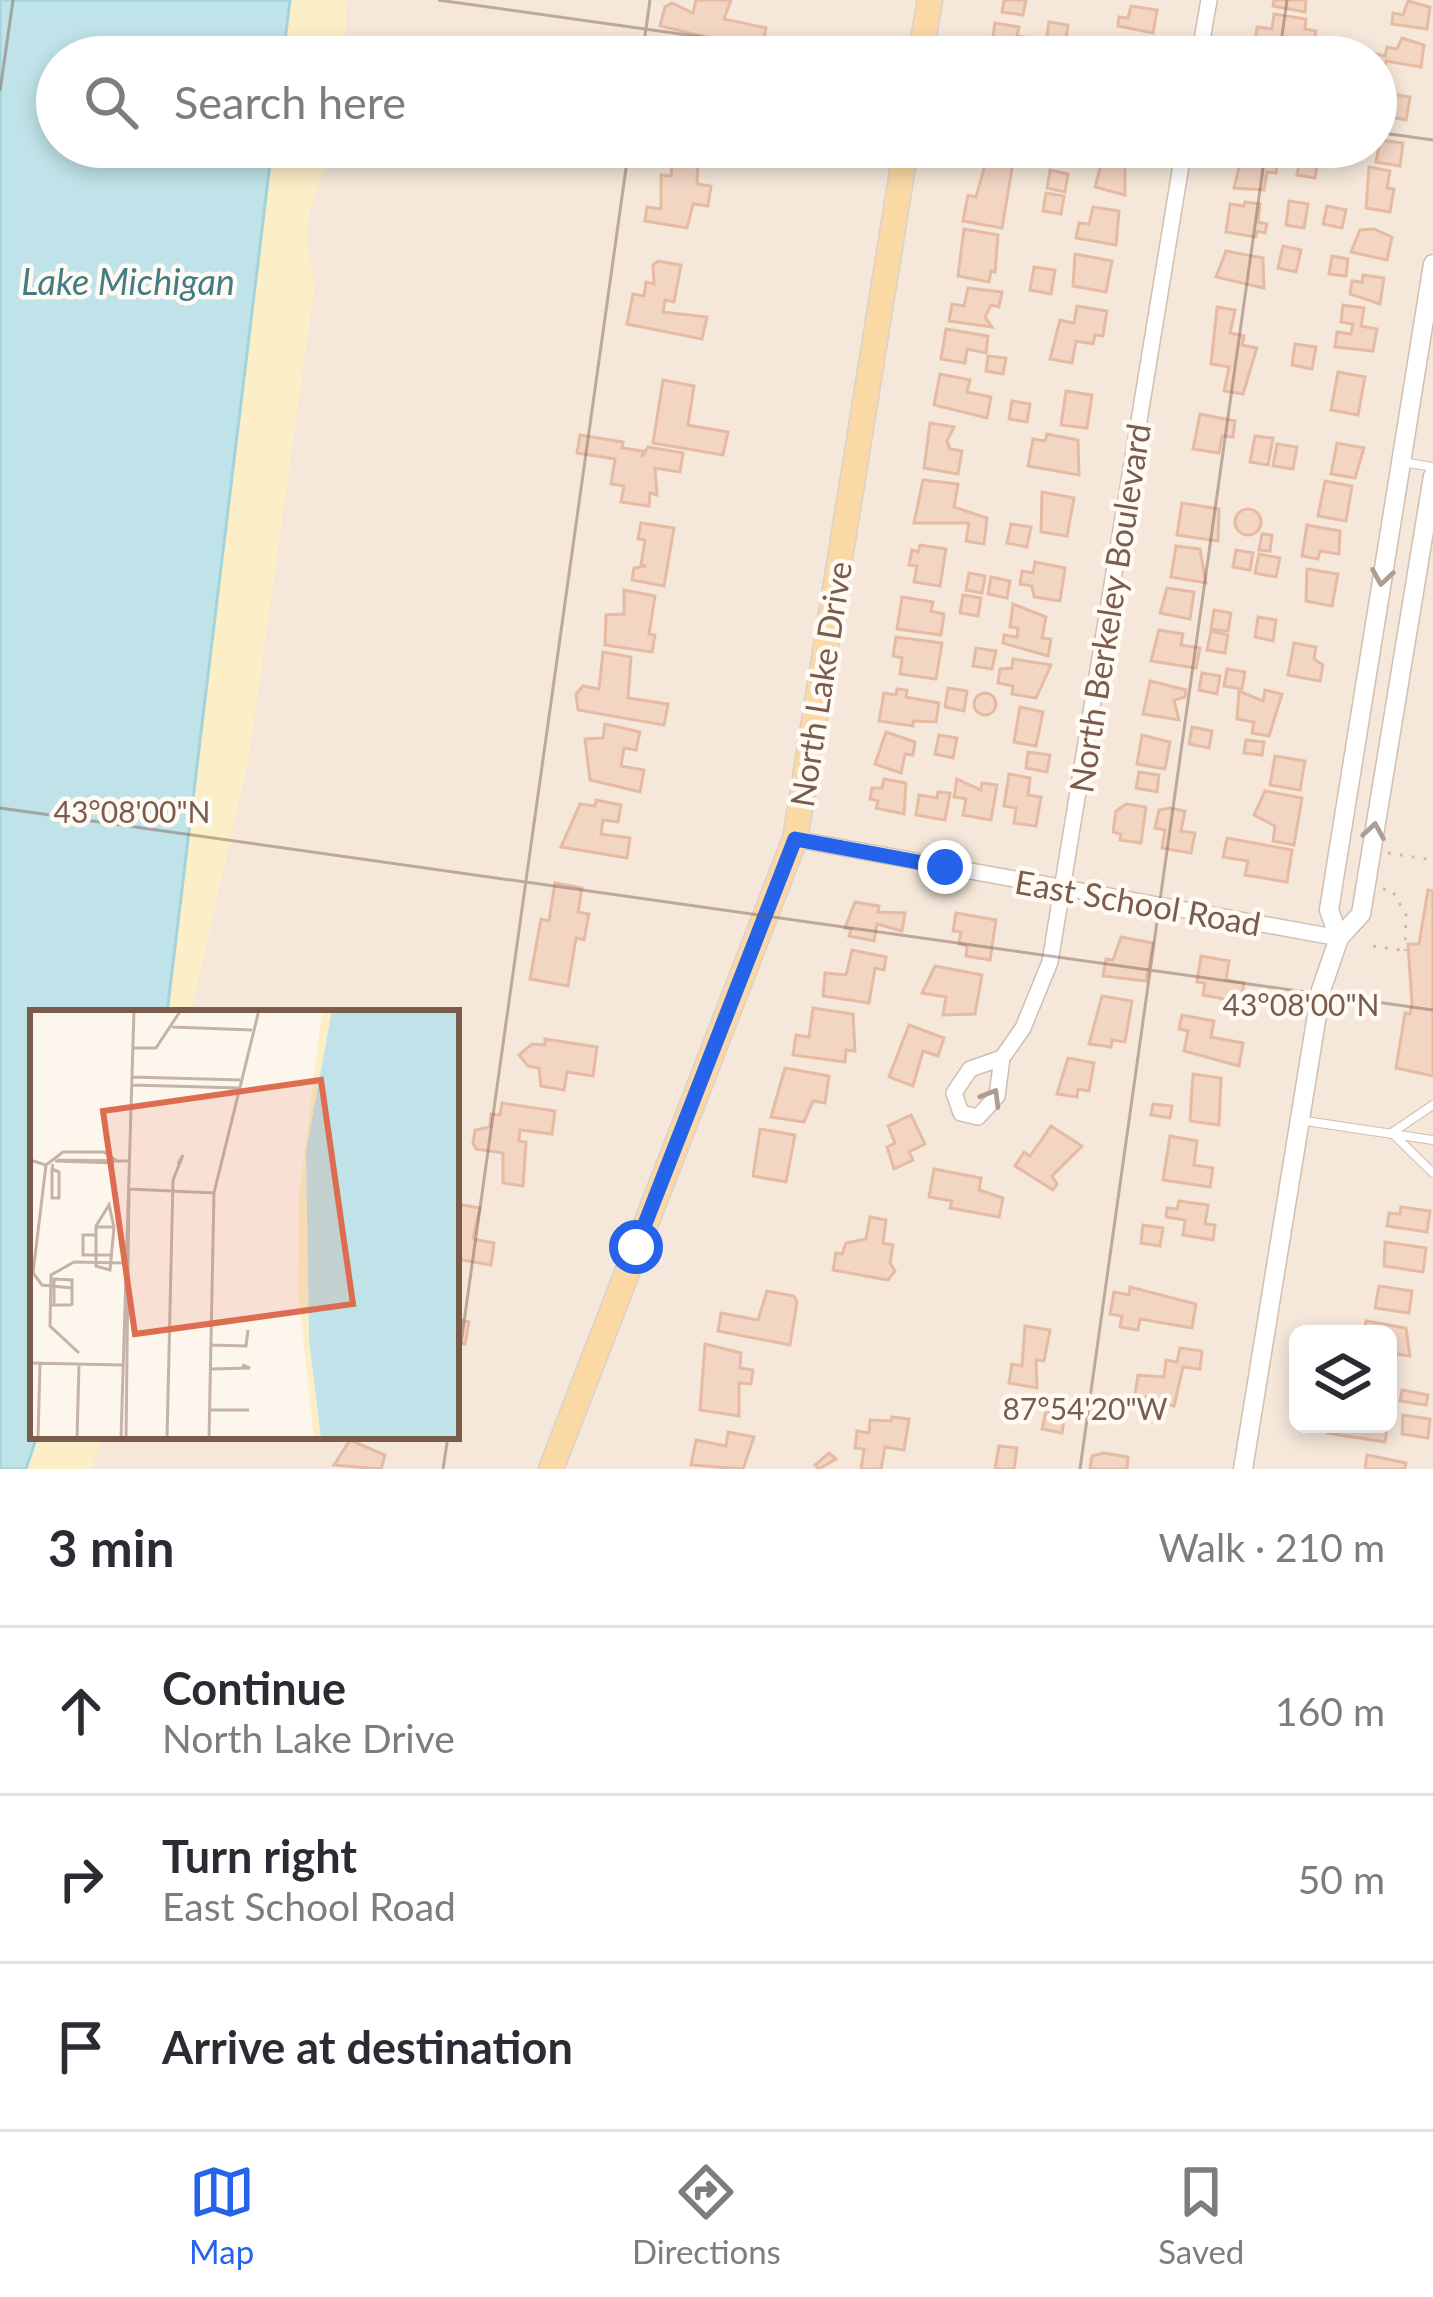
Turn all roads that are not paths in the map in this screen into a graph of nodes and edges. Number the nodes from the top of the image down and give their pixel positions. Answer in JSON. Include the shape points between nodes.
{"nodes":[{"id":1,"x":929,"y":0,"type":"edge"},
{"id":2,"x":1209,"y":0,"type":"edge"},
{"id":3,"x":923,"y":36,"type":"edge"},
{"id":4,"x":1203,"y":36,"type":"edge"},
{"id":5,"x":903,"y":168,"type":"edge"},
{"id":6,"x":1181,"y":168,"type":"edge"},
{"id":7,"x":1433,"y":264,"type":"edge"},
{"id":8,"x":1401,"y":461,"type":"junction"},
{"id":9,"x":1433,"y":472,"type":"edge"},
{"id":10,"x":795,"y":839,"type":"junction"},
{"id":11,"x":1064,"y":891,"type":"junction"},
{"id":12,"x":1340,"y":938,"type":"junction"},
{"id":13,"x":1002,"y":1058,"type":"dead end"},
{"id":14,"x":1433,"y":1105,"type":"edge"},
{"id":15,"x":1298,"y":1120,"type":"junction"},
{"id":16,"x":1392,"y":1133,"type":"junction"},
{"id":17,"x":1433,"y":1141,"type":"edge"},
{"id":18,"x":1433,"y":1173,"type":"edge"},
{"id":19,"x":550,"y":1469,"type":"edge"},
{"id":20,"x":1244,"y":1469,"type":"edge"}],
"edges":[{"from":1,"to":3,"type":"main road"},
{"from":2,"to":4,"type":"street"},
{"from":5,"to":10,"type":"main road","name":"North Lake Drive"},
{"from":6,"to":11,"type":"street","name":"North Berkeley Boulevard"},
{"from":7,"to":8,"type":"street"},
{"from":8,"to":9,"type":"lane"},
{"from":8,"to":12,"type":"street","one_way":true,"via":[[1329,910]]},
{"from":12,"to":9,"type":"street","one_way":true,"via":[[1361,914]]},
{"from":10,"to":11,"type":"street","name":"East School Road"},
{"from":10,"to":19,"type":"main road","name":"North Lake Drive"},
{"from":11,"to":12,"type":"street","name":"East School Road"},
{"from":11,"to":13,"type":"street","name":"North Berkeley Boulevard","via":[[1050,962]]},
{"from":12,"to":15,"type":"street","via":[[1321,990]]},
{"from":14,"to":16,"type":"lane"},
{"from":15,"to":16,"type":"lane"},
{"from":15,"to":20,"type":"street"},
{"from":16,"to":17,"type":"lane"},
{"from":16,"to":18,"type":"lane"}]}
